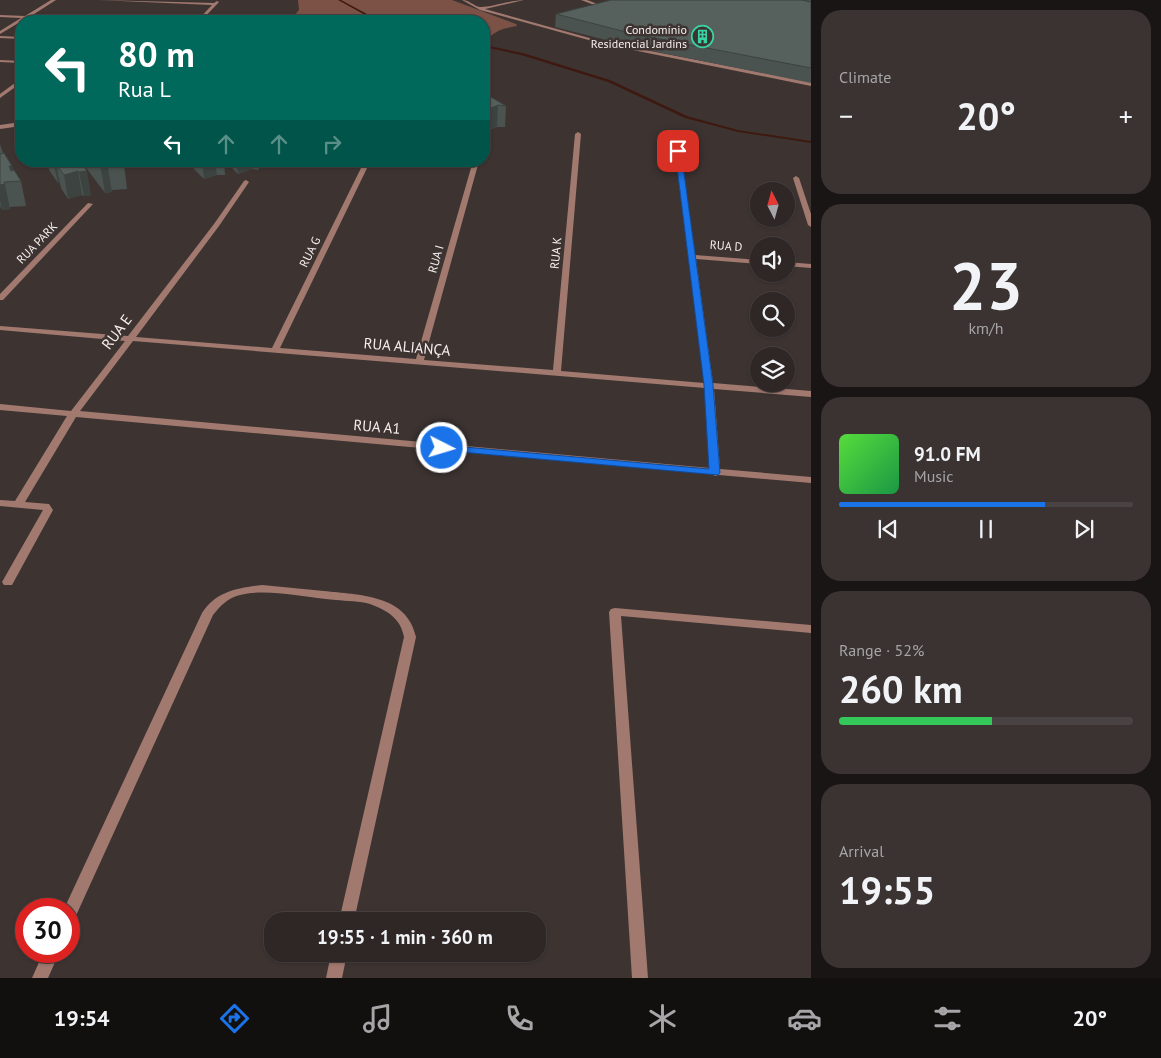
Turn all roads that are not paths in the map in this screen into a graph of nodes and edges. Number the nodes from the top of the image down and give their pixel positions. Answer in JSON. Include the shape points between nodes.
{"nodes":[{"id":1,"x":54,"y":0,"type":"edge"},
{"id":2,"x":100,"y":0,"type":"edge"},
{"id":3,"x":219,"y":0,"type":"edge"},
{"id":4,"x":464,"y":0,"type":"edge"},
{"id":5,"x":486,"y":0,"type":"edge"},
{"id":6,"x":522,"y":0,"type":"edge"},
{"id":7,"x":583,"y":0,"type":"edge"},
{"id":8,"x":214,"y":4,"type":"junction"},
{"id":9,"x":492,"y":7,"type":"junction"},
{"id":10,"x":606,"y":8,"type":"edge"},
{"id":11,"x":481,"y":9,"type":"junction"},
{"id":12,"x":29,"y":15,"type":"edge"},
{"id":13,"x":204,"y":15,"type":"edge"},
{"id":14,"x":0,"y":16,"type":"edge"},
{"id":15,"x":15,"y":17,"type":"edge"},
{"id":16,"x":15,"y":24,"type":"edge"},
{"id":17,"x":0,"y":33,"type":"edge"},
{"id":18,"x":0,"y":37,"type":"edge"},
{"id":19,"x":15,"y":38,"type":"edge"},
{"id":20,"x":0,"y":61,"type":"edge"},
{"id":21,"x":15,"y":62,"type":"edge"},
{"id":22,"x":811,"y":84,"type":"edge"},
{"id":23,"x":15,"y":85,"type":"edge"},
{"id":24,"x":0,"y":96,"type":"edge"},
{"id":25,"x":15,"y":125,"type":"edge"},
{"id":26,"x":0,"y":127,"type":"edge"},
{"id":27,"x":578,"y":134,"type":"dead end"},
{"id":28,"x":678,"y":151,"type":"dead end"},
{"id":29,"x":365,"y":167,"type":"edge"},
{"id":30,"x":474,"y":167,"type":"edge"},
{"id":31,"x":796,"y":178,"type":"dead end"},
{"id":32,"x":246,"y":182,"type":"dead end"},
{"id":33,"x":90,"y":204,"type":"dead end"},
{"id":34,"x":811,"y":225,"type":"edge"},
{"id":35,"x":692,"y":257,"type":"junction"},
{"id":36,"x":750,"y":261,"type":"edge"},
{"id":37,"x":795,"y":265,"type":"edge"},
{"id":38,"x":811,"y":266,"type":"edge"},
{"id":39,"x":0,"y":298,"type":"edge"},
{"id":40,"x":0,"y":328,"type":"edge"},
{"id":41,"x":130,"y":339,"type":"junction"},
{"id":42,"x":275,"y":350,"type":"junction"},
{"id":43,"x":419,"y":362,"type":"junction"},
{"id":44,"x":557,"y":373,"type":"junction"},
{"id":45,"x":708,"y":385,"type":"junction"},
{"id":46,"x":811,"y":394,"type":"edge"},
{"id":47,"x":0,"y":408,"type":"edge"},
{"id":48,"x":73,"y":414,"type":"junction"},
{"id":49,"x":714,"y":473,"type":"junction"},
{"id":50,"x":811,"y":480,"type":"edge"},
{"id":51,"x":0,"y":504,"type":"edge"},
{"id":52,"x":18,"y":505,"type":"junction"},
{"id":53,"x":8,"y":582,"type":"dead end"},
{"id":54,"x":811,"y":629,"type":"edge"},
{"id":55,"x":77,"y":898,"type":"edge"},
{"id":56,"x":349,"y":912,"type":"edge"},
{"id":57,"x":338,"y":962,"type":"edge"},
{"id":58,"x":47,"y":963,"type":"edge"},
{"id":59,"x":40,"y":978,"type":"edge"},
{"id":60,"x":334,"y":978,"type":"edge"},
{"id":61,"x":640,"y":978,"type":"edge"}],
"edges":[{"from":1,"to":12,"type":"street"},
{"from":2,"to":8,"type":"street"},
{"from":3,"to":8,"type":"street"},
{"from":4,"to":11,"type":"street"},
{"from":5,"to":9,"type":"street"},
{"from":6,"to":9,"type":"street"},
{"from":7,"to":10,"type":"street"},
{"from":8,"to":13,"type":"street"},
{"from":9,"to":11,"type":"street"},
{"from":11,"to":22,"type":"street","via":[[603,43]]},
{"from":14,"to":15,"type":"street"},
{"from":16,"to":17,"type":"street"},
{"from":18,"to":19,"type":"street"},
{"from":20,"to":21,"type":"street"},
{"from":23,"to":24,"type":"street"},
{"from":25,"to":26,"type":"street"},
{"from":27,"to":44,"type":"street","name":"RUA K"},
{"from":28,"to":35,"type":"street"},
{"from":29,"to":42,"type":"street","name":"RUA G"},
{"from":30,"to":43,"type":"street","name":"RUA I"},
{"from":31,"to":34,"type":"street"},
{"from":32,"to":41,"type":"street","name":"RUA E"},
{"from":33,"to":39,"type":"street","name":"RUA PARK"},
{"from":35,"to":36,"type":"street","name":"RUA D"},
{"from":35,"to":45,"type":"street"},
{"from":37,"to":38,"type":"street"},
{"from":40,"to":41,"type":"street","name":"RUA ALIANÇA"},
{"from":41,"to":42,"type":"street","name":"RUA ALIANÇA"},
{"from":41,"to":48,"type":"street","name":"RUA E"},
{"from":42,"to":43,"type":"street","name":"RUA ALIANÇA"},
{"from":43,"to":44,"type":"street","name":"RUA ALIANÇA"},
{"from":44,"to":45,"type":"street","name":"RUA ALIANÇA"},
{"from":45,"to":46,"type":"street","name":"RUA ALIANÇA"},
{"from":45,"to":49,"type":"street"},
{"from":47,"to":48,"type":"street","name":"RUA A1"},
{"from":48,"to":49,"type":"street","name":"RUA A1"},
{"from":48,"to":52,"type":"street","name":"RUA E"},
{"from":49,"to":50,"type":"street","name":"RUA A1"},
{"from":51,"to":52,"type":"street"},
{"from":52,"to":53,"type":"street","via":[[45,506],[48,510]]},
{"from":54,"to":61,"type":"street","via":[[615,612]]},
{"from":55,"to":56,"type":"street","via":[[208,613],[218,601],[229,595],[262,589],[371,600],[391,609],[408,627],[410,637]]},
{"from":57,"to":60,"type":"street"},
{"from":58,"to":59,"type":"street"}]}
